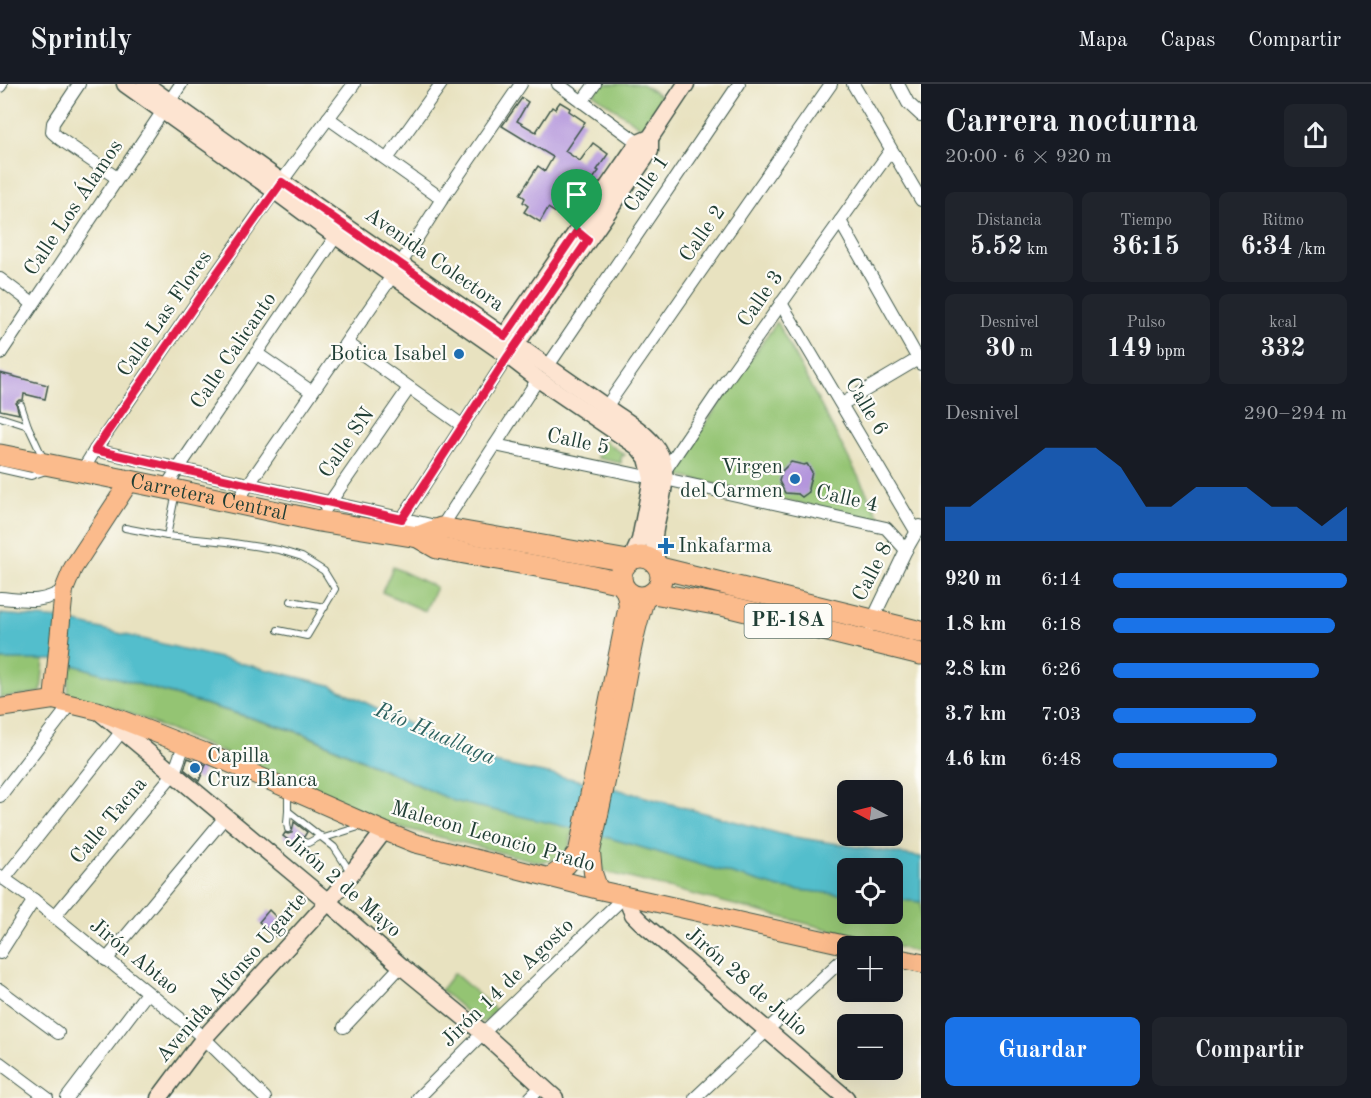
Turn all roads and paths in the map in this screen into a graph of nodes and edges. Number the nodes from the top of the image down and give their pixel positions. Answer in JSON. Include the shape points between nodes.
{"nodes":[{"id":1,"x":79,"y":84,"type":"edge"},
{"id":2,"x":125,"y":84,"type":"edge"},
{"id":3,"x":146,"y":84,"type":"edge"},
{"id":4,"x":181,"y":84,"type":"edge"},
{"id":5,"x":354,"y":84,"type":"edge"},
{"id":6,"x":441,"y":84,"type":"edge"},
{"id":7,"x":521,"y":84,"type":"edge"},
{"id":8,"x":558,"y":84,"type":"edge"},
{"id":9,"x":595,"y":84,"type":"edge"},
{"id":10,"x":686,"y":84,"type":"edge"},
{"id":11,"x":739,"y":84,"type":"edge"},
{"id":12,"x":831,"y":84,"type":"edge"},
{"id":13,"x":853,"y":84,"type":"edge"},
{"id":14,"x":898,"y":84,"type":"edge"},
{"id":15,"x":582,"y":102,"type":"junction"},
{"id":16,"x":166,"y":106,"type":"junction"},
{"id":17,"x":921,"y":115,"type":"edge"},
{"id":18,"x":328,"y":118,"type":"junction"},
{"id":19,"x":646,"y":144,"type":"junction"},
{"id":20,"x":891,"y":150,"type":"junction"},
{"id":21,"x":387,"y":159,"type":"junction"},
{"id":22,"x":117,"y":178,"type":"junction"},
{"id":23,"x":279,"y":186,"type":"junction"},
{"id":24,"x":442,"y":199,"type":"junction"},
{"id":25,"x":921,"y":200,"type":"edge"},
{"id":26,"x":840,"y":221,"type":"junction"},
{"id":27,"x":336,"y":236,"type":"junction"},
{"id":28,"x":397,"y":270,"type":"junction"},
{"id":29,"x":0,"y":279,"type":"edge"},
{"id":30,"x":782,"y":303,"type":"junction"},
{"id":31,"x":33,"y":304,"type":"junction"},
{"id":32,"x":346,"y":342,"type":"junction"},
{"id":33,"x":506,"y":346,"type":"junction"},
{"id":34,"x":256,"y":353,"type":"junction"},
{"id":35,"x":0,"y":354,"type":"edge"},
{"id":36,"x":919,"y":361,"type":"edge"},
{"id":37,"x":543,"y":373,"type":"junction"},
{"id":38,"x":409,"y":388,"type":"junction"},
{"id":39,"x":312,"y":392,"type":"junction"},
{"id":40,"x":842,"y":404,"type":"junction"},
{"id":41,"x":21,"y":405,"type":"dead end"},
{"id":42,"x":606,"y":407,"type":"junction"},
{"id":43,"x":0,"y":417,"type":"edge"},
{"id":44,"x":28,"y":426,"type":"junction"},
{"id":45,"x":463,"y":426,"type":"junction"},
{"id":46,"x":495,"y":445,"type":"junction"},
{"id":47,"x":95,"y":450,"type":"junction"},
{"id":48,"x":0,"y":455,"type":"edge"},
{"id":49,"x":53,"y":464,"type":"junction"},
{"id":50,"x":177,"y":468,"type":"junction"},
{"id":51,"x":0,"y":469,"type":"edge"},
{"id":52,"x":82,"y":471,"type":"junction"},
{"id":53,"x":660,"y":476,"type":"junction"},
{"id":54,"x":130,"y":481,"type":"junction"},
{"id":55,"x":249,"y":485,"type":"junction"},
{"id":56,"x":170,"y":489,"type":"junction"},
{"id":57,"x":329,"y":502,"type":"junction"},
{"id":58,"x":236,"y":504,"type":"junction"},
{"id":59,"x":318,"y":521,"type":"junction"},
{"id":60,"x":397,"y":526,"type":"junction"},
{"id":61,"x":919,"y":527,"type":"edge"},
{"id":62,"x":125,"y":528,"type":"dead end"},
{"id":63,"x":167,"y":536,"type":"junction"},
{"id":64,"x":439,"y":538,"type":"junction"},
{"id":65,"x":906,"y":550,"type":"junction"},
{"id":66,"x":630,"y":560,"type":"junction"},
{"id":67,"x":658,"y":566,"type":"junction"},
{"id":68,"x":623,"y":586,"type":"junction"},
{"id":69,"x":63,"y":591,"type":"junction"},
{"id":70,"x":650,"y":595,"type":"junction"},
{"id":71,"x":0,"y":598,"type":"edge"},
{"id":72,"x":291,"y":601,"type":"dead end"},
{"id":73,"x":325,"y":607,"type":"junction"},
{"id":74,"x":872,"y":619,"type":"junction"},
{"id":75,"x":278,"y":630,"type":"dead end"},
{"id":76,"x":921,"y":632,"type":"edge"},
{"id":77,"x":865,"y":641,"type":"junction"},
{"id":78,"x":921,"y":654,"type":"edge"},
{"id":79,"x":62,"y":702,"type":"junction"},
{"id":80,"x":0,"y":708,"type":"edge"},
{"id":81,"x":99,"y":711,"type":"junction"},
{"id":82,"x":613,"y":717,"type":"junction"},
{"id":83,"x":122,"y":731,"type":"junction"},
{"id":84,"x":184,"y":745,"type":"junction"},
{"id":85,"x":174,"y":773,"type":"junction"},
{"id":86,"x":288,"y":789,"type":"junction"},
{"id":87,"x":0,"y":796,"type":"edge"},
{"id":88,"x":288,"y":811,"type":"junction"},
{"id":89,"x":226,"y":816,"type":"junction"},
{"id":90,"x":376,"y":828,"type":"junction"},
{"id":91,"x":288,"y":829,"type":"dead end"},
{"id":92,"x":322,"y":837,"type":"junction"},
{"id":93,"x":300,"y":841,"type":"dead end"},
{"id":94,"x":584,"y":852,"type":"junction"},
{"id":95,"x":351,"y":873,"type":"junction"},
{"id":96,"x":2,"y":877,"type":"edge"},
{"id":97,"x":549,"y":877,"type":"junction"},
{"id":98,"x":599,"y":890,"type":"junction"},
{"id":99,"x":625,"y":896,"type":"junction"},
{"id":100,"x":34,"y":900,"type":"junction"},
{"id":101,"x":328,"y":902,"type":"junction"},
{"id":102,"x":54,"y":916,"type":"junction"},
{"id":103,"x":837,"y":943,"type":"edge"},
{"id":104,"x":0,"y":953,"type":"edge"},
{"id":105,"x":903,"y":959,"type":"edge"},
{"id":106,"x":106,"y":960,"type":"junction"},
{"id":107,"x":921,"y":963,"type":"edge"},
{"id":108,"x":837,"y":964,"type":"edge"},
{"id":109,"x":401,"y":966,"type":"junction"},
{"id":110,"x":0,"y":990,"type":"edge"},
{"id":111,"x":147,"y":993,"type":"junction"},
{"id":112,"x":344,"y":1027,"type":"dead end"},
{"id":113,"x":768,"y":1030,"type":"junction"},
{"id":114,"x":58,"y":1033,"type":"dead end"},
{"id":115,"x":483,"y":1033,"type":"junction"},
{"id":116,"x":204,"y":1038,"type":"junction"},
{"id":117,"x":0,"y":1064,"type":"edge"},
{"id":118,"x":542,"y":1086,"type":"junction"},
{"id":119,"x":263,"y":1097,"type":"edge"},
{"id":120,"x":47,"y":1098,"type":"edge"},
{"id":121,"x":67,"y":1098,"type":"edge"},
{"id":122,"x":159,"y":1098,"type":"edge"},
{"id":123,"x":418,"y":1098,"type":"edge"},
{"id":124,"x":530,"y":1098,"type":"edge"},
{"id":125,"x":555,"y":1098,"type":"edge"},
{"id":126,"x":695,"y":1098,"type":"edge"},
{"id":127,"x":846,"y":1098,"type":"edge"}],
"edges":[{"from":1,"to":22,"type":"street","via":[[53,123],[52,132]]},
{"from":2,"to":16,"type":"street","name":"Avenida Colectora"},
{"from":3,"to":16,"type":"street","name":"Avenida Colectora"},
{"from":4,"to":16,"type":"street","name":"Calle Los Álamos"},
{"from":5,"to":18,"type":"street","name":"Calle Las Flores"},
{"from":6,"to":21,"type":"street"},
{"from":7,"to":24,"type":"street"},
{"from":8,"to":15,"type":"street"},
{"from":9,"to":15,"type":"street"},
{"from":10,"to":19,"type":"street"},
{"from":11,"to":37,"type":"street","name":"Calle 1"},
{"from":12,"to":42,"type":"street","name":"Calle 2"},
{"from":13,"to":20,"type":"street"},
{"from":14,"to":17,"type":"street","via":[[908,103]]},
{"from":15,"to":19,"type":"street"},
{"from":16,"to":22,"type":"street","name":"Calle Los Álamos"},
{"from":16,"to":23,"type":"street","name":"Avenida Colectora"},
{"from":18,"to":21,"type":"street"},
{"from":18,"to":23,"type":"street","name":"Calle Las Flores"},
{"from":19,"to":33,"type":"street"},
{"from":20,"to":25,"type":"street"},
{"from":20,"to":26,"type":"street","name":"Calle 3"},
{"from":21,"to":24,"type":"street"},
{"from":22,"to":31,"type":"street","name":"Calle Los Álamos"},
{"from":23,"to":27,"type":"street","name":"Avenida Colectora"},
{"from":23,"to":28,"type":"street","name":"Avenida Colectora"},
{"from":23,"to":47,"type":"street","name":"Calle Las Flores"},
{"from":24,"to":28,"type":"street"},
{"from":26,"to":30,"type":"street","name":"Calle 3"},
{"from":26,"to":36,"type":"street"},
{"from":27,"to":28,"type":"street","name":"Avenida Colectora"},
{"from":27,"to":34,"type":"street","name":"Calle Calicanto"},
{"from":28,"to":32,"type":"street"},
{"from":28,"to":33,"type":"street","name":"Avenida Colectora"},
{"from":29,"to":31,"type":"street"},
{"from":30,"to":40,"type":"street","name":"Calle 6"},
{"from":30,"to":53,"type":"street","name":"Calle 3"},
{"from":31,"to":35,"type":"street","name":"Calle Los Álamos"},
{"from":32,"to":38,"type":"street"},
{"from":32,"to":39,"type":"street"},
{"from":33,"to":37,"type":"street","name":"Avenida Colectora"},
{"from":33,"to":45,"type":"street"},
{"from":34,"to":39,"type":"street"},
{"from":34,"to":50,"type":"street","name":"Calle Calicanto"},
{"from":36,"to":40,"type":"street"},
{"from":37,"to":42,"type":"street","name":"Avenida Colectora"},
{"from":37,"to":46,"type":"street","name":"Calle 1"},
{"from":37,"to":53,"type":"street","name":"Avenida Colectora","via":[[638,447]]},
{"from":38,"to":45,"type":"street"},
{"from":38,"to":57,"type":"street","name":"Calle SN"},
{"from":39,"to":55,"type":"street"},
{"from":40,"to":61,"type":"street","name":"Calle 6"},
{"from":41,"to":44,"type":"lane"},
{"from":42,"to":53,"type":"street","name":"Avenida Colectora","via":[[646,436],[658,451]]},
{"from":43,"to":44,"type":"lane"},
{"from":44,"to":49,"type":"lane"},
{"from":45,"to":60,"type":"street"},
{"from":46,"to":53,"type":"street","name":"Calle 5"},
{"from":46,"to":64,"type":"street","name":"Calle 1"},
{"from":47,"to":50,"type":"street"},
{"from":47,"to":52,"type":"street","name":"Calle Las Flores"},
{"from":48,"to":49,"type":"highway","name":"Carretera Central"},
{"from":49,"to":51,"type":"lane","via":[[31,476]]},
{"from":49,"to":52,"type":"highway","name":"Carretera Central"},
{"from":50,"to":55,"type":"street"},
{"from":50,"to":56,"type":"street","name":"Calle Calicanto"},
{"from":52,"to":54,"type":"highway","name":"Carretera Central"},
{"from":53,"to":65,"type":"street","name":"Calle 4","via":[[886,528]]},
{"from":53,"to":66,"type":"street"},
{"from":53,"to":67,"type":"street","via":[[654,537]]},
{"from":54,"to":56,"type":"highway","name":"Carretera Central"},
{"from":54,"to":69,"type":"main road","via":[[73,568]]},
{"from":55,"to":57,"type":"street"},
{"from":55,"to":58,"type":"street"},
{"from":56,"to":58,"type":"highway","name":"Carretera Central"},
{"from":56,"to":63,"type":"lane"},
{"from":57,"to":59,"type":"street","name":"Calle SN"},
{"from":57,"to":60,"type":"street"},
{"from":58,"to":59,"type":"highway","name":"Carretera Central"},
{"from":59,"to":60,"type":"highway","name":"Carretera Central"},
{"from":60,"to":64,"type":"street"},
{"from":60,"to":64,"type":"highway","name":"Carretera Central","via":[[418,537]]},
{"from":61,"to":65,"type":"street","name":"Calle 8"},
{"from":62,"to":63,"type":"lane"},
{"from":63,"to":73,"type":"lane","via":[[248,545],[302,557],[324,571],[335,589]]},
{"from":64,"to":66,"type":"highway","name":"Carretera Central"},
{"from":64,"to":68,"type":"highway","name":"Carretera Central"},
{"from":65,"to":74,"type":"street","name":"Calle 8"},
{"from":66,"to":67,"type":"highway","via":[[645,557]]},
{"from":66,"to":68,"type":"highway","via":[[620,575]]},
{"from":67,"to":70,"type":"highway","via":[[661,582]]},
{"from":67,"to":74,"type":"highway","number":"PE-18A"},
{"from":68,"to":70,"type":"highway","via":[[638,598]]},
{"from":68,"to":82,"type":"main road","via":[[628,605]]},
{"from":69,"to":71,"type":"street","via":[[32,601]]},
{"from":69,"to":79,"type":"main road","via":[[55,677]]},
{"from":70,"to":77,"type":"highway","number":"PE-18A","via":[[726,606]]},
{"from":70,"to":82,"type":"main road","via":[[642,610]]},
{"from":72,"to":73,"type":"lane"},
{"from":73,"to":75,"type":"lane","via":[[307,636]]},
{"from":74,"to":76,"type":"highway","number":"PE-18A"},
{"from":74,"to":77,"type":"street","name":"Calle 8"},
{"from":77,"to":78,"type":"highway","number":"PE-18A"},
{"from":79,"to":80,"type":"main road","name":"Malecon Leoncio Prado"},
{"from":79,"to":81,"type":"main road","name":"Malecon Leoncio Prado"},
{"from":79,"to":87,"type":"street"},
{"from":81,"to":83,"type":"street","name":"Jirón 2 de Mayo"},
{"from":81,"to":84,"type":"main road","name":"Malecon Leoncio Prado"},
{"from":82,"to":94,"type":"main road"},
{"from":83,"to":85,"type":"street","name":"Jirón 2 de Mayo"},
{"from":83,"to":96,"type":"street"},
{"from":84,"to":85,"type":"street","name":"Calle Tacna"},
{"from":84,"to":86,"type":"main road","name":"Malecon Leoncio Prado"},
{"from":85,"to":89,"type":"street","name":"Jirón 2 de Mayo"},
{"from":85,"to":102,"type":"street","name":"Calle Tacna"},
{"from":86,"to":88,"type":"lane"},
{"from":86,"to":90,"type":"main road","name":"Malecon Leoncio Prado"},
{"from":88,"to":91,"type":"lane"},
{"from":88,"to":92,"type":"lane"},
{"from":89,"to":101,"type":"street","name":"Jirón 2 de Mayo"},
{"from":89,"to":106,"type":"street"},
{"from":90,"to":92,"type":"lane"},
{"from":90,"to":95,"type":"street","name":"Avenida Alfonso Ugarte"},
{"from":90,"to":97,"type":"main road","name":"Malecon Leoncio Prado","via":[[414,843]]},
{"from":92,"to":93,"type":"lane","via":[[308,843]]},
{"from":92,"to":95,"type":"lane"},
{"from":94,"to":97,"type":"main road"},
{"from":94,"to":98,"type":"main road"},
{"from":95,"to":101,"type":"street","name":"Avenida Alfonso Ugarte"},
{"from":96,"to":100,"type":"street","name":"Jirón Abtao"},
{"from":97,"to":98,"type":"main road","name":"Malecon Leoncio Prado"},
{"from":98,"to":99,"type":"main road","name":"Malecon Leoncio Prado"},
{"from":99,"to":103,"type":"main road","name":"Malecon Leoncio Prado"},
{"from":99,"to":113,"type":"street","name":"Jirón 28 de Julio","via":[[641,922]]},
{"from":99,"to":115,"type":"street","name":"Jirón 14 de Agosto"},
{"from":100,"to":102,"type":"street","name":"Jirón Abtao"},
{"from":100,"to":104,"type":"street"},
{"from":101,"to":109,"type":"street","name":"Jirón 2 de Mayo"},
{"from":101,"to":116,"type":"street","name":"Avenida Alfonso Ugarte"},
{"from":102,"to":106,"type":"street","name":"Jirón Abtao"},
{"from":105,"to":107,"type":"main road"},
{"from":106,"to":111,"type":"street","name":"Jirón Abtao"},
{"from":108,"to":113,"type":"street"},
{"from":109,"to":112,"type":"street"},
{"from":109,"to":115,"type":"street","name":"Jirón 2 de Mayo"},
{"from":110,"to":114,"type":"street"},
{"from":111,"to":116,"type":"street","name":"Jirón Abtao"},
{"from":111,"to":121,"type":"street"},
{"from":113,"to":126,"type":"street"},
{"from":113,"to":127,"type":"street","name":"Jirón 28 de Julio"},
{"from":115,"to":118,"type":"street","name":"Jirón 2 de Mayo"},
{"from":115,"to":123,"type":"street","name":"Jirón 14 de Agosto"},
{"from":116,"to":119,"type":"street","name":"Jirón Abtao"},
{"from":116,"to":122,"type":"street","name":"Avenida Alfonso Ugarte"},
{"from":117,"to":120,"type":"street"},
{"from":118,"to":124,"type":"street"},
{"from":118,"to":125,"type":"street","name":"Jirón 2 de Mayo"}]}
